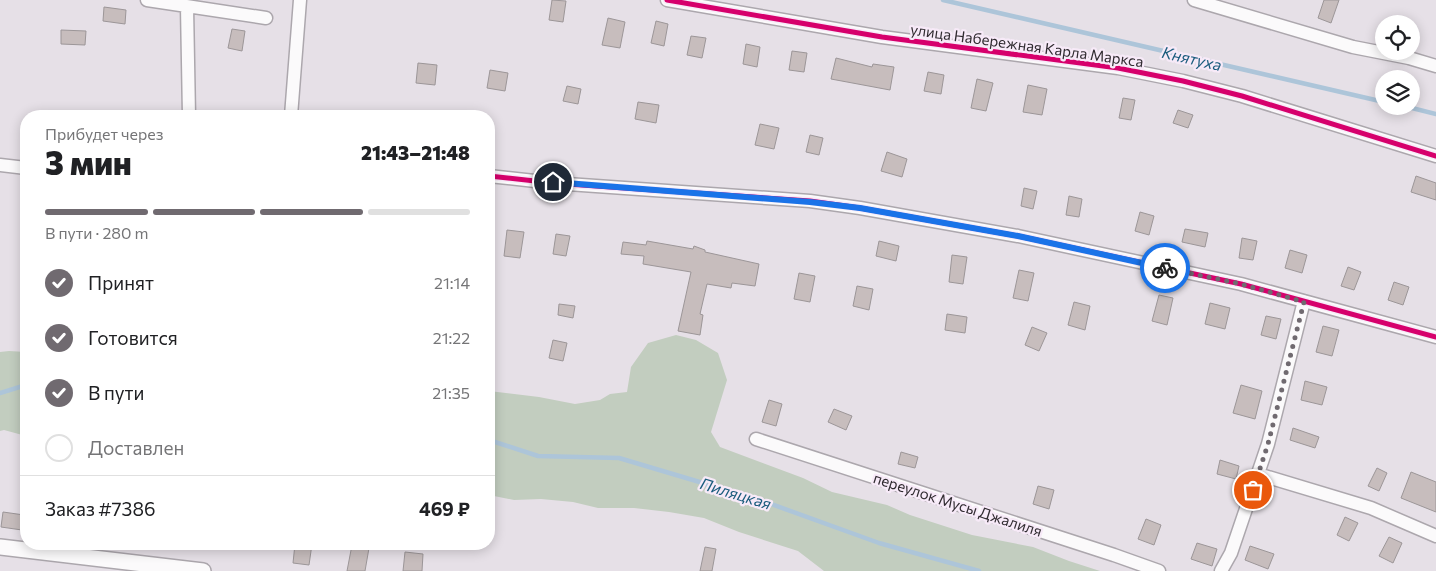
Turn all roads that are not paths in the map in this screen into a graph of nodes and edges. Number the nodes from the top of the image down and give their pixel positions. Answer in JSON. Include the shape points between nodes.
{"nodes":[{"id":1,"x":147,"y":0,"type":"edge"},
{"id":2,"x":300,"y":0,"type":"edge"},
{"id":3,"x":667,"y":0,"type":"edge"},
{"id":4,"x":1194,"y":0,"type":"edge"},
{"id":5,"x":187,"y":7,"type":"junction"},
{"id":6,"x":266,"y":18,"type":"dead end"},
{"id":7,"x":1436,"y":66,"type":"edge"},
{"id":8,"x":189,"y":110,"type":"edge"},
{"id":9,"x":291,"y":110,"type":"edge"},
{"id":10,"x":1436,"y":156,"type":"edge"},
{"id":11,"x":0,"y":165,"type":"edge"},
{"id":12,"x":20,"y":167,"type":"edge"},
{"id":13,"x":495,"y":177,"type":"edge"},
{"id":14,"x":1304,"y":302,"type":"junction"},
{"id":15,"x":1436,"y":337,"type":"edge"},
{"id":16,"x":756,"y":439,"type":"dead end"},
{"id":17,"x":1258,"y":474,"type":"junction"},
{"id":18,"x":1436,"y":536,"type":"edge"},
{"id":19,"x":0,"y":547,"type":"edge"},
{"id":20,"x":20,"y":549,"type":"edge"},
{"id":21,"x":25,"y":550,"type":"edge"},
{"id":22,"x":203,"y":571,"type":"edge"},
{"id":23,"x":1159,"y":571,"type":"edge"},
{"id":24,"x":1221,"y":571,"type":"edge"}],
"edges":[{"from":1,"to":5,"type":"street"},
{"from":2,"to":9,"type":"street"},
{"from":3,"to":10,"type":"street","name":"улица Набережная Карла Маркса","via":[[882,37],[1118,68],[1184,81]]},
{"from":4,"to":7,"type":"street","via":[[1353,47]]},
{"from":5,"to":6,"type":"street"},
{"from":5,"to":8,"type":"street"},
{"from":11,"to":12,"type":"street"},
{"from":13,"to":14,"type":"street","via":[[860,208],[1028,238],[1241,284]]},
{"from":14,"to":15,"type":"street"},
{"from":14,"to":17,"type":"street"},
{"from":16,"to":23,"type":"street","name":"переулок Мусы Джалиля"},
{"from":17,"to":18,"type":"street","via":[[1371,508]]},
{"from":17,"to":24,"type":"street","via":[[1231,553]]},
{"from":19,"to":20,"type":"street"},
{"from":21,"to":22,"type":"street"}]}
